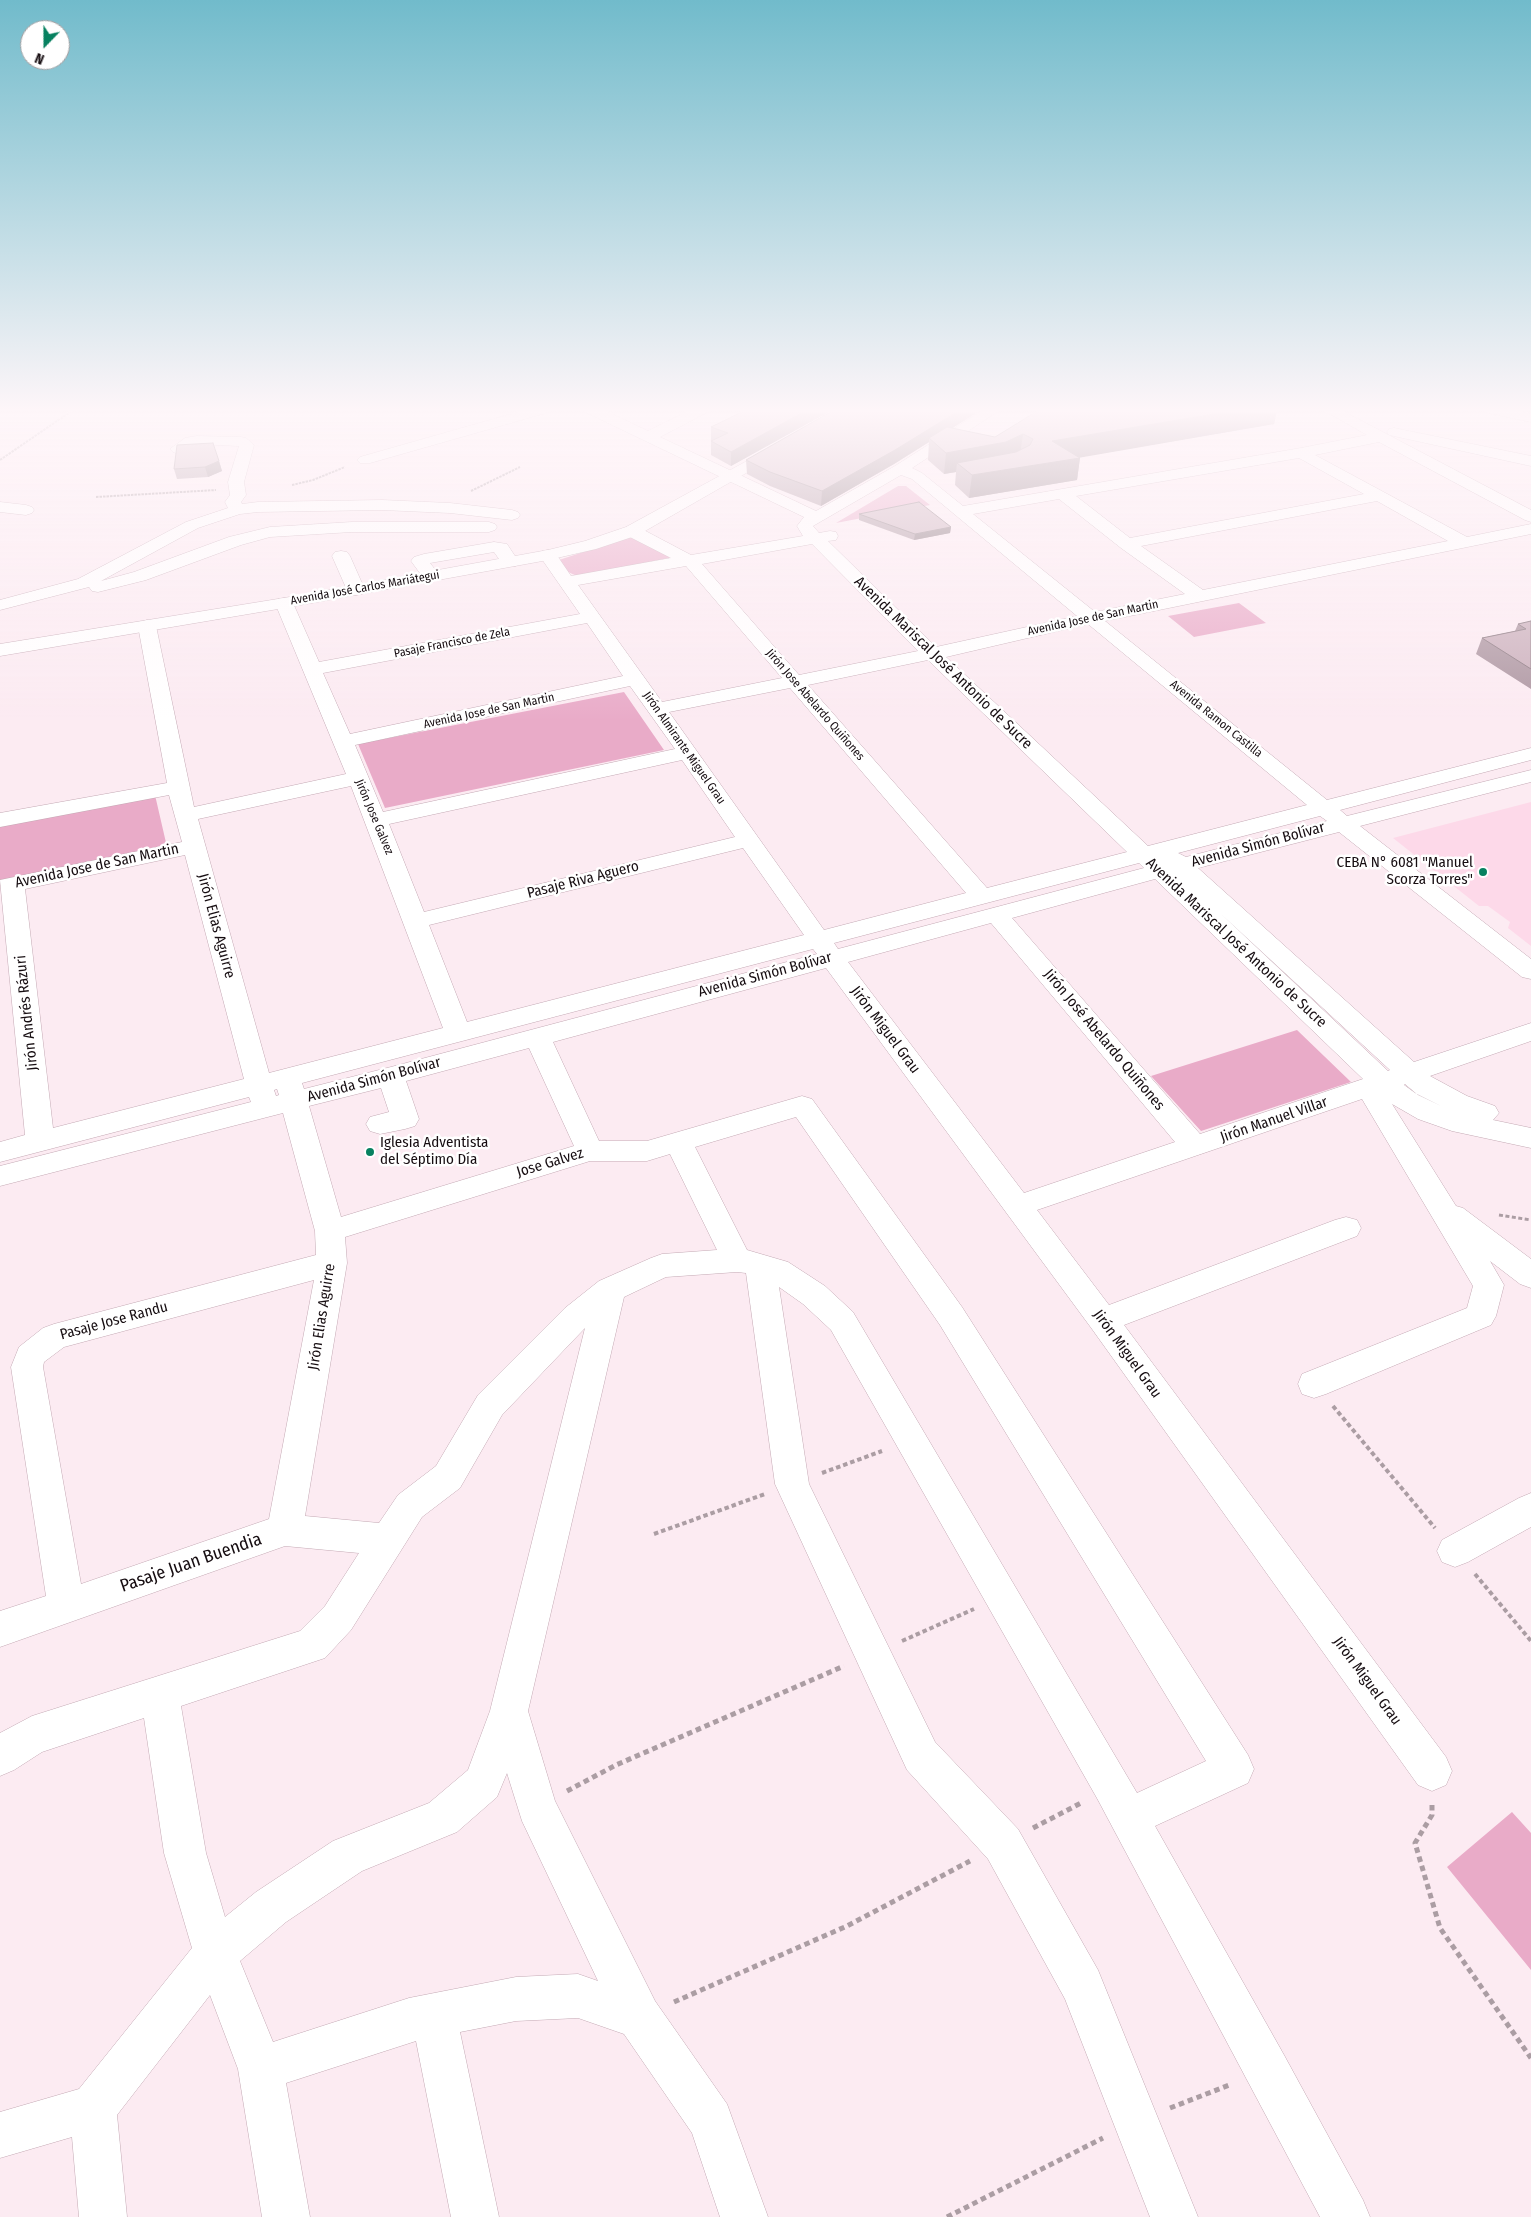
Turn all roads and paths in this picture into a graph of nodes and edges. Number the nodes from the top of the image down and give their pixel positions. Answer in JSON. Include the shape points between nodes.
{"nodes":[{"id":1,"x":218,"y":513,"type":"edge"},
{"id":2,"x":498,"y":513,"type":"edge"},
{"id":3,"x":663,"y":513,"type":"edge"},
{"id":4,"x":792,"y":513,"type":"edge"},
{"id":5,"x":843,"y":513,"type":"edge"},
{"id":6,"x":962,"y":513,"type":"edge"},
{"id":7,"x":1088,"y":513,"type":"edge"},
{"id":8,"x":1288,"y":513,"type":"edge"},
{"id":9,"x":1412,"y":513,"type":"edge"},
{"id":10,"x":512,"y":515,"type":"dead end"},
{"id":11,"x":494,"y":527,"type":"dead end"},
{"id":12,"x":1531,"y":529,"type":"edge"},
{"id":13,"x":632,"y":531,"type":"junction"},
{"id":14,"x":821,"y":531,"type":"junction"},
{"id":15,"x":1465,"y":543,"type":"junction"},
{"id":16,"x":1127,"y":544,"type":"junction"},
{"id":17,"x":341,"y":556,"type":"dead end"},
{"id":18,"x":548,"y":556,"type":"junction"},
{"id":19,"x":691,"y":562,"type":"junction"},
{"id":20,"x":566,"y":582,"type":"junction"},
{"id":21,"x":356,"y":590,"type":"junction"},
{"id":22,"x":1200,"y":596,"type":"junction"},
{"id":23,"x":284,"y":603,"type":"junction"},
{"id":24,"x":6,"y":604,"type":"edge"},
{"id":25,"x":591,"y":617,"type":"junction"},
{"id":26,"x":1092,"y":618,"type":"junction"},
{"id":27,"x":147,"y":626,"type":"junction"},
{"id":28,"x":0,"y":650,"type":"edge"},
{"id":29,"x":942,"y":651,"type":"junction"},
{"id":30,"x":312,"y":669,"type":"junction"},
{"id":31,"x":635,"y":679,"type":"junction"},
{"id":32,"x":794,"y":681,"type":"junction"},
{"id":33,"x":656,"y":709,"type":"junction"},
{"id":34,"x":342,"y":742,"type":"junction"},
{"id":35,"x":687,"y":753,"type":"junction"},
{"id":36,"x":1531,"y":754,"type":"edge"},
{"id":37,"x":1531,"y":776,"type":"edge"},
{"id":38,"x":357,"y":778,"type":"junction"},
{"id":39,"x":178,"y":787,"type":"junction"},
{"id":40,"x":1323,"y":808,"type":"junction"},
{"id":41,"x":186,"y":815,"type":"junction"},
{"id":42,"x":0,"y":820,"type":"edge"},
{"id":43,"x":376,"y":820,"type":"junction"},
{"id":44,"x":1342,"y":823,"type":"junction"},
{"id":45,"x":749,"y":840,"type":"junction"},
{"id":46,"x":194,"y":846,"type":"junction"},
{"id":47,"x":1161,"y":861,"type":"junction"},
{"id":48,"x":7,"y":885,"type":"edge"},
{"id":49,"x":997,"y":915,"type":"junction"},
{"id":50,"x":417,"y":921,"type":"junction"},
{"id":51,"x":826,"y":949,"type":"junction"},
{"id":52,"x":1531,"y":971,"type":"edge"},
{"id":53,"x":458,"y":1032,"type":"junction"},
{"id":54,"x":1531,"y":1032,"type":"edge"},
{"id":55,"x":537,"y":1036,"type":"junction"},
{"id":56,"x":1409,"y":1073,"type":"junction"},
{"id":57,"x":391,"y":1076,"type":"junction"},
{"id":58,"x":1376,"y":1084,"type":"junction"},
{"id":59,"x":276,"y":1092,"type":"junction"},
{"id":60,"x":380,"y":1124,"type":"dead end"},
{"id":61,"x":1531,"y":1128,"type":"edge"},
{"id":62,"x":1531,"y":1138,"type":"edge"},
{"id":63,"x":40,"y":1142,"type":"junction"},
{"id":64,"x":679,"y":1143,"type":"junction"},
{"id":65,"x":1195,"y":1147,"type":"junction"},
{"id":66,"x":590,"y":1151,"type":"junction"},
{"id":67,"x":0,"y":1152,"type":"edge"},
{"id":68,"x":0,"y":1176,"type":"edge"},
{"id":69,"x":1017,"y":1206,"type":"junction"},
{"id":70,"x":1441,"y":1207,"type":"junction"},
{"id":71,"x":1346,"y":1228,"type":"dead end"},
{"id":72,"x":330,"y":1231,"type":"junction"},
{"id":73,"x":748,"y":1262,"type":"junction"},
{"id":74,"x":332,"y":1263,"type":"junction"},
{"id":75,"x":1531,"y":1276,"type":"edge"},
{"id":76,"x":610,"y":1290,"type":"junction"},
{"id":77,"x":1103,"y":1320,"type":"junction"},
{"id":78,"x":1314,"y":1384,"type":"joint"},
{"id":79,"x":1531,"y":1509,"type":"edge"},
{"id":80,"x":285,"y":1530,"type":"junction"},
{"id":81,"x":388,"y":1540,"type":"junction"},
{"id":82,"x":1455,"y":1551,"type":"junction"},
{"id":83,"x":1002,"y":1597,"type":"junction"},
{"id":84,"x":66,"y":1606,"type":"junction"},
{"id":85,"x":0,"y":1629,"type":"edge"},
{"id":86,"x":1531,"y":1641,"type":"edge"},
{"id":87,"x":873,"y":1653,"type":"junction"},
{"id":88,"x":160,"y":1694,"type":"junction"},
{"id":89,"x":509,"y":1711,"type":"junction"},
{"id":90,"x":0,"y":1756,"type":"edge"},
{"id":91,"x":1432,"y":1770,"type":"joint"},
{"id":92,"x":1120,"y":1802,"type":"junction"},
{"id":93,"x":536,"y":1806,"type":"junction"},
{"id":94,"x":1003,"y":1844,"type":"junction"},
{"id":95,"x":215,"y":1954,"type":"junction"},
{"id":96,"x":434,"y":2016,"type":"junction"},
{"id":97,"x":639,"y":2018,"type":"junction"},
{"id":98,"x":1531,"y":2058,"type":"edge"},
{"id":99,"x":261,"y":2069,"type":"junction"},
{"id":100,"x":93,"y":2108,"type":"junction"},
{"id":101,"x":0,"y":2134,"type":"edge"},
{"id":102,"x":103,"y":2217,"type":"edge"},
{"id":103,"x":286,"y":2217,"type":"edge"},
{"id":104,"x":475,"y":2217,"type":"edge"},
{"id":105,"x":744,"y":2217,"type":"edge"},
{"id":106,"x":1174,"y":2217,"type":"edge"},
{"id":107,"x":1346,"y":2217,"type":"edge"}],
"edges":[{"from":1,"to":24,"type":"street","via":[[84,583]]},
{"from":2,"to":10,"type":"street"},
{"from":3,"to":13,"type":"street","name":"Avenida José Carlos Mariátegui"},
{"from":4,"to":14,"type":"street","name":"Avenida Mariscal José Antonio de Sucre"},
{"from":5,"to":14,"type":"street"},
{"from":6,"to":26,"type":"street","name":"Avenida Ramon Castilla"},
{"from":7,"to":16,"type":"street"},
{"from":8,"to":16,"type":"street"},
{"from":9,"to":15,"type":"street"},
{"from":11,"to":24,"type":"street","via":[[352,527],[270,532],[235,541],[131,579],[83,592]]},
{"from":12,"to":15,"type":"street","name":"Avenida Jose de San Martin"},
{"from":13,"to":18,"type":"street","name":"Avenida José Carlos Mariátegui"},
{"from":13,"to":19,"type":"street","name":"Jirón Jose Abelardo Quiñones"},
{"from":14,"to":19,"type":"street"},
{"from":14,"to":29,"type":"street","name":"Avenida Mariscal José Antonio de Sucre"},
{"from":15,"to":22,"type":"street","name":"Avenida Jose de San Martin"},
{"from":16,"to":22,"type":"street"},
{"from":17,"to":21,"type":"street"},
{"from":18,"to":20,"type":"street","name":"Jirón Almirante Miguel Grau"},
{"from":18,"to":21,"type":"street","name":"Avenida José Carlos Mariátegui"},
{"from":19,"to":20,"type":"street"},
{"from":19,"to":32,"type":"street","name":"Jirón Jose Abelardo Quiñones"},
{"from":20,"to":25,"type":"street","name":"Jirón Almirante Miguel Grau"},
{"from":21,"to":23,"type":"street","name":"Avenida José Carlos Mariátegui"},
{"from":22,"to":26,"type":"street","name":"Avenida Jose de San Martin"},
{"from":23,"to":27,"type":"street","name":"Avenida José Carlos Mariátegui"},
{"from":23,"to":30,"type":"street","name":"Jirón Jose Galvez"},
{"from":25,"to":30,"type":"street","name":"Pasaje Francisco de Zela"},
{"from":25,"to":31,"type":"street","name":"Jirón Almirante Miguel Grau"},
{"from":26,"to":29,"type":"street","name":"Avenida Jose de San Martin"},
{"from":26,"to":40,"type":"street","name":"Avenida Ramon Castilla"},
{"from":27,"to":28,"type":"street","name":"Avenida José Carlos Mariátegui"},
{"from":27,"to":39,"type":"street","name":"Jirón Elias Aguirre"},
{"from":29,"to":32,"type":"street","name":"Avenida Jose de San Martin"},
{"from":29,"to":47,"type":"street","name":"Avenida Mariscal José Antonio de Sucre"},
{"from":30,"to":34,"type":"street","name":"Jirón Jose Galvez"},
{"from":31,"to":33,"type":"street","name":"Jirón Almirante Miguel Grau"},
{"from":31,"to":34,"type":"street","name":"Avenida Jose de San Martin"},
{"from":32,"to":33,"type":"street","name":"Avenida Jose de San Martin"},
{"from":32,"to":49,"type":"street","name":"Jirón Jose Abelardo Quiñones"},
{"from":33,"to":35,"type":"street","name":"Jirón Almirante Miguel Grau"},
{"from":34,"to":38,"type":"street","name":"Jirón Jose Galvez"},
{"from":35,"to":43,"type":"street"},
{"from":35,"to":45,"type":"street","name":"Jirón Almirante Miguel Grau"},
{"from":36,"to":40,"type":"street","name":"Avenida Simón Bolívar"},
{"from":37,"to":44,"type":"street","name":"Avenida Simón Bolívar"},
{"from":38,"to":41,"type":"street"},
{"from":38,"to":43,"type":"street","name":"Jirón Jose Galvez"},
{"from":39,"to":41,"type":"street","name":"Jirón Elias Aguirre"},
{"from":39,"to":42,"type":"street"},
{"from":40,"to":44,"type":"street","name":"Avenida Ramon Castilla"},
{"from":40,"to":47,"type":"street","name":"Avenida Simón Bolívar"},
{"from":41,"to":46,"type":"street","name":"Jirón Elias Aguirre"},
{"from":43,"to":50,"type":"street","name":"Jirón Jose Galvez"},
{"from":44,"to":47,"type":"street","name":"Avenida Simón Bolívar"},
{"from":44,"to":52,"type":"street","name":"Avenida Ramon Castilla"},
{"from":45,"to":50,"type":"street","name":"Pasaje Riva Aguero"},
{"from":45,"to":51,"type":"street","name":"Jirón Almirante Miguel Grau"},
{"from":46,"to":48,"type":"street","name":"Avenida Jose de San Martin"},
{"from":46,"to":59,"type":"street","name":"Jirón Elias Aguirre"},
{"from":47,"to":49,"type":"street","name":"Avenida Simón Bolívar"},
{"from":47,"to":56,"type":"street","name":"Avenida Mariscal José Antonio de Sucre"},
{"from":47,"to":58,"type":"street","name":"Avenida Mariscal José Antonio de Sucre"},
{"from":48,"to":63,"type":"street","name":"Jirón Andrés Rázuri"},
{"from":49,"to":51,"type":"street","name":"Avenida Simón Bolívar"},
{"from":49,"to":65,"type":"street","name":"Jirón José Abelardo Quiñones"},
{"from":50,"to":53,"type":"street","name":"Jirón Jose Galvez"},
{"from":51,"to":53,"type":"street","name":"Avenida Simón Bolívar"},
{"from":51,"to":55,"type":"street","name":"Avenida Simón Bolívar"},
{"from":51,"to":69,"type":"street","name":"Jirón Miguel Grau"},
{"from":53,"to":59,"type":"street","name":"Avenida Simón Bolívar"},
{"from":54,"to":56,"type":"street","name":"Jirón Manuel Villar"},
{"from":55,"to":57,"type":"street","name":"Avenida Simón Bolívar"},
{"from":55,"to":66,"type":"street"},
{"from":56,"to":58,"type":"street","name":"Jirón Manuel Villar"},
{"from":56,"to":61,"type":"street","name":"Avenida Mariscal José Antonio de Sucre","via":[[1428,1088],[1457,1103]]},
{"from":57,"to":59,"type":"street","name":"Avenida Simón Bolívar"},
{"from":57,"to":60,"type":"street","via":[[405,1119]]},
{"from":58,"to":62,"type":"street","name":"Avenida Mariscal José Antonio de Sucre","via":[[1428,1112],[1462,1124]]},
{"from":58,"to":65,"type":"street","name":"Jirón Manuel Villar"},
{"from":58,"to":70,"type":"street"},
{"from":59,"to":63,"type":"street","name":"Avenida Simón Bolívar"},
{"from":59,"to":68,"type":"street","name":"Avenida Simón Bolívar"},
{"from":59,"to":72,"type":"street","name":"Jirón Elias Aguirre"},
{"from":63,"to":67,"type":"street","name":"Avenida Simón Bolívar"},
{"from":64,"to":66,"type":"street","name":"Jose Galvez","via":[[647,1151]]},
{"from":64,"to":73,"type":"street"},
{"from":64,"to":92,"type":"street","name":"Jose Galvez","via":[[802,1106],[952,1316],[1234,1769]]},
{"from":65,"to":69,"type":"street","name":"Jirón Manuel Villar"},
{"from":66,"to":72,"type":"street","name":"Jose Galvez"},
{"from":69,"to":77,"type":"street","name":"Jirón Miguel Grau"},
{"from":70,"to":75,"type":"street"},
{"from":70,"to":78,"type":"street","via":[[1489,1285],[1480,1316]]},
{"from":71,"to":77,"type":"street"},
{"from":72,"to":74,"type":"street","name":"Jirón Elias Aguirre"},
{"from":73,"to":76,"type":"street","via":[[662,1266]]},
{"from":73,"to":83,"type":"street","via":[[777,1270],[814,1295],[842,1322]]},
{"from":73,"to":87,"type":"street","via":[[775,1360],[792,1484]]},
{"from":74,"to":80,"type":"street","name":"Jirón Elias Aguirre"},
{"from":74,"to":84,"type":"street","name":"Pasaje Jose Randu","via":[[54,1337],[30,1356],[27,1367]]},
{"from":76,"to":81,"type":"street","via":[[576,1317],[490,1405],[448,1477],[410,1506]]},
{"from":76,"to":89,"type":"street"},
{"from":77,"to":91,"type":"street","name":"Jirón Miguel Grau"},
{"from":78,"to":82,"type":"path"},
{"from":79,"to":82,"type":"street"},
{"from":80,"to":81,"type":"street","name":"Pasaje Juan Buendia"},
{"from":80,"to":84,"type":"street","name":"Pasaje Juan Buendia"},
{"from":81,"to":88,"type":"street","via":[[338,1618],[312,1645]]},
{"from":82,"to":86,"type":"path"},
{"from":83,"to":87,"type":"path"},
{"from":83,"to":92,"type":"street"},
{"from":84,"to":85,"type":"street","name":"Pasaje Juan Buendia"},
{"from":87,"to":93,"type":"path","via":[[616,1765]]},
{"from":87,"to":94,"type":"street","via":[[921,1756]]},
{"from":88,"to":90,"type":"street","via":[[32,1736]]},
{"from":88,"to":95,"type":"street","via":[[185,1853]]},
{"from":89,"to":93,"type":"street"},
{"from":89,"to":95,"type":"street","via":[[483,1783],[444,1818],[348,1856],[271,1907]]},
{"from":91,"to":98,"type":"path","via":[[1432,1815],[1415,1843],[1440,1928]]},
{"from":92,"to":94,"type":"path"},
{"from":92,"to":107,"type":"street"},
{"from":93,"to":97,"type":"street"},
{"from":94,"to":97,"type":"path","via":[[847,1926]]},
{"from":94,"to":106,"type":"street","via":[[1082,1986]]},
{"from":95,"to":99,"type":"street"},
{"from":95,"to":100,"type":"street"},
{"from":96,"to":97,"type":"street","via":[[516,1998],[578,1996]]},
{"from":96,"to":99,"type":"street","via":[[409,2020]]},
{"from":96,"to":104,"type":"street"},
{"from":97,"to":105,"type":"street","via":[[711,2120]]},
{"from":99,"to":103,"type":"street"},
{"from":100,"to":101,"type":"street"},
{"from":100,"to":102,"type":"street"}]}
